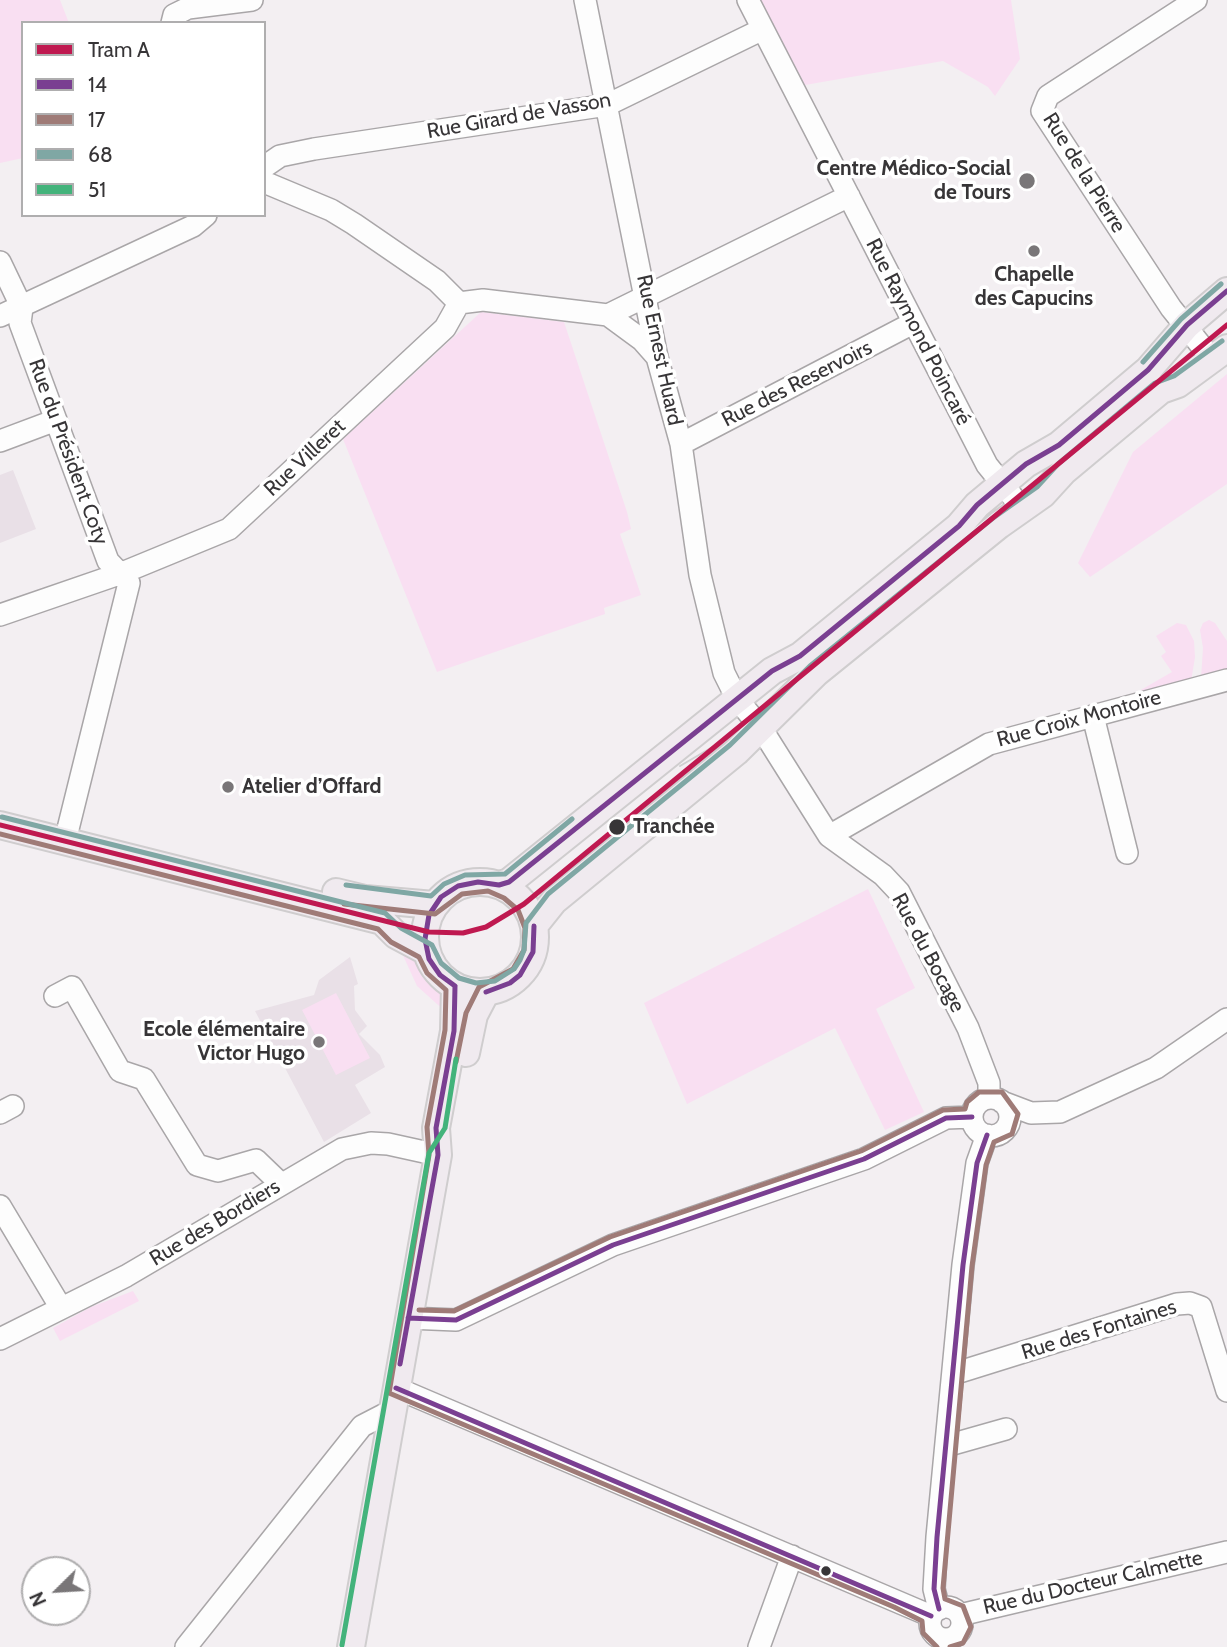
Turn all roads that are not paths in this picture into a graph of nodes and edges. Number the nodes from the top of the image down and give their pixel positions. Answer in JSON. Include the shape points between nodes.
{"nodes":[{"id":1,"x":252,"y":0,"type":"edge"},
{"id":2,"x":585,"y":0,"type":"edge"},
{"id":3,"x":748,"y":0,"type":"edge"},
{"id":4,"x":1196,"y":0,"type":"edge"},
{"id":5,"x":172,"y":21,"type":"edge"},
{"id":6,"x":763,"y":29,"type":"junction"},
{"id":7,"x":607,"y":105,"type":"junction"},
{"id":8,"x":266,"y":166,"type":"edge"},
{"id":9,"x":266,"y":183,"type":"edge"},
{"id":10,"x":849,"y":196,"type":"junction"},
{"id":11,"x":204,"y":217,"type":"edge"},
{"id":12,"x":0,"y":262,"type":"edge"},
{"id":13,"x":1227,"y":291,"type":"edge"},
{"id":14,"x":646,"y":297,"type":"junction"},
{"id":15,"x":460,"y":303,"type":"junction"},
{"id":16,"x":22,"y":307,"type":"junction"},
{"id":17,"x":608,"y":315,"type":"junction"},
{"id":18,"x":0,"y":316,"type":"edge"},
{"id":19,"x":913,"y":323,"type":"junction"},
{"id":20,"x":1187,"y":325,"type":"junction"},
{"id":21,"x":1219,"y":353,"type":"edge"},
{"id":22,"x":657,"y":357,"type":"junction"},
{"id":23,"x":56,"y":420,"type":"junction"},
{"id":24,"x":0,"y":441,"type":"edge"},
{"id":25,"x":681,"y":444,"type":"junction"},
{"id":26,"x":1002,"y":484,"type":"junction"},
{"id":27,"x":1021,"y":507,"type":"junction"},
{"id":28,"x":122,"y":573,"type":"junction"},
{"id":29,"x":0,"y":615,"type":"edge"},
{"id":30,"x":1227,"y":680,"type":"edge"},
{"id":31,"x":737,"y":699,"type":"junction"},
{"id":32,"x":1093,"y":716,"type":"junction"},
{"id":33,"x":761,"y":728,"type":"junction"},
{"id":34,"x":0,"y":808,"type":"edge"},
{"id":35,"x":0,"y":825,"type":"edge"},
{"id":36,"x":67,"y":833,"type":"junction"},
{"id":37,"x":829,"y":836,"type":"junction"},
{"id":38,"x":1127,"y":853,"type":"dead end"},
{"id":39,"x":499,"y":885,"type":"junction"},
{"id":40,"x":435,"y":905,"type":"junction"},
{"id":41,"x":534,"y":926,"type":"junction"},
{"id":42,"x":426,"y":951,"type":"junction"},
{"id":43,"x":455,"y":986,"type":"junction"},
{"id":44,"x":486,"y":992,"type":"junction"},
{"id":45,"x":55,"y":996,"type":"dead end"},
{"id":46,"x":1227,"y":1019,"type":"edge"},
{"id":47,"x":995,"y":1100,"type":"junction"},
{"id":48,"x":972,"y":1117,"type":"junction"},
{"id":49,"x":987,"y":1135,"type":"junction"},
{"id":50,"x":438,"y":1156,"type":"junction"},
{"id":51,"x":281,"y":1184,"type":"junction"},
{"id":52,"x":0,"y":1206,"type":"edge"},
{"id":53,"x":61,"y":1308,"type":"junction"},
{"id":54,"x":408,"y":1318,"type":"junction"},
{"id":55,"x":0,"y":1339,"type":"edge"},
{"id":56,"x":953,"y":1374,"type":"junction"},
{"id":57,"x":1227,"y":1391,"type":"edge"},
{"id":58,"x":395,"y":1399,"type":"junction"},
{"id":59,"x":1006,"y":1429,"type":"dead end"},
{"id":60,"x":946,"y":1446,"type":"junction"},
{"id":61,"x":1227,"y":1552,"type":"edge"},
{"id":62,"x":792,"y":1556,"type":"junction"},
{"id":63,"x":939,"y":1632,"type":"edge"},
{"id":64,"x":186,"y":1647,"type":"edge"},
{"id":65,"x":351,"y":1647,"type":"edge"},
{"id":66,"x":759,"y":1647,"type":"edge"}],
"edges":[{"from":1,"to":5,"type":"street","via":[[188,8],[174,15]]},
{"from":2,"to":7,"type":"street","name":"Rue Ernest Huard"},
{"from":3,"to":6,"type":"street","name":"Rue Raymond Poincaré"},
{"from":4,"to":20,"type":"street","name":"Rue de la Pierre","via":[[1048,96],[1042,105],[1053,131],[1171,308]]},
{"from":6,"to":7,"type":"street","name":"Rue Girard de Vasson"},
{"from":6,"to":10,"type":"street","name":"Rue Raymond Poincaré"},
{"from":7,"to":8,"type":"street","name":"Rue Girard de Vasson","via":[[314,149],[280,156]]},
{"from":7,"to":14,"type":"street","name":"Rue Ernest Huard"},
{"from":9,"to":15,"type":"street","via":[[354,224],[437,281]]},
{"from":10,"to":14,"type":"street"},
{"from":10,"to":19,"type":"street","name":"Rue Raymond Poincaré"},
{"from":11,"to":16,"type":"street"},
{"from":12,"to":16,"type":"street","name":"Rue du Président Coty"},
{"from":13,"to":20,"type":"main road"},
{"from":14,"to":17,"type":"street"},
{"from":14,"to":22,"type":"street","name":"Rue Ernest Huard"},
{"from":15,"to":17,"type":"street","via":[[483,300]]},
{"from":15,"to":28,"type":"street","name":"Rue Villeret","via":[[445,328],[229,529]]},
{"from":16,"to":18,"type":"street"},
{"from":16,"to":23,"type":"street","name":"Rue du Président Coty","via":[[20,323]]},
{"from":17,"to":22,"type":"street"},
{"from":19,"to":25,"type":"street","name":"Rue des Reservoirs"},
{"from":19,"to":26,"type":"street","name":"Rue Raymond Poincaré","via":[[987,465]]},
{"from":20,"to":21,"type":"street","name":"Rue de la Pierre"},
{"from":20,"to":26,"type":"main road","via":[[1148,370],[1059,445]]},
{"from":21,"to":27,"type":"main road","via":[[1178,384],[1161,390],[1043,494]]},
{"from":22,"to":25,"type":"street","name":"Rue Ernest Huard"},
{"from":23,"to":24,"type":"street"},
{"from":23,"to":28,"type":"street","name":"Rue du Président Coty","via":[[108,561]]},
{"from":25,"to":31,"type":"street","name":"Rue Ernest Huard","via":[[703,586],[724,673]]},
{"from":26,"to":27,"type":"street","name":"Rue Raymond Poincaré"},
{"from":26,"to":31,"type":"main road","via":[[959,526],[800,656]]},
{"from":27,"to":33,"type":"main road","via":[[816,673]]},
{"from":28,"to":29,"type":"street","name":"Rue Villeret"},
{"from":28,"to":36,"type":"street","via":[[129,583],[127,597]]},
{"from":30,"to":32,"type":"street","name":"Rue Croix Montoire"},
{"from":31,"to":33,"type":"street","name":"Rue Ernest Huard"},
{"from":31,"to":39,"type":"main road","via":[[509,882]]},
{"from":32,"to":37,"type":"street","name":"Rue Croix Montoire","via":[[989,744]]},
{"from":32,"to":38,"type":"street"},
{"from":33,"to":37,"type":"street","name":"Rue du Bocage"},
{"from":33,"to":41,"type":"main road","via":[[554,901]]},
{"from":34,"to":36,"type":"main road"},
{"from":35,"to":36,"type":"main road"},
{"from":36,"to":40,"type":"main road","via":[[365,899]]},
{"from":36,"to":42,"type":"main road","via":[[382,921],[396,935]]},
{"from":37,"to":47,"type":"street","name":"Rue du Bocage","via":[[899,892],[968,1028]]},
{"from":39,"to":40,"type":"main road","via":[[468,883],[449,891]]},
{"from":39,"to":41,"type":"main road","via":[[525,905]]},
{"from":40,"to":42,"type":"main road","via":[[425,927]]},
{"from":41,"to":44,"type":"main road","via":[[533,952],[520,975]]},
{"from":42,"to":43,"type":"main road","via":[[434,968]]},
{"from":43,"to":44,"type":"main road"},
{"from":43,"to":50,"type":"main road","via":[[454,1031],[436,1128]]},
{"from":44,"to":50,"type":"main road","via":[[468,1033],[453,1131]]},
{"from":45,"to":51,"type":"street","via":[[72,987],[120,1071],[144,1079],[197,1165],[218,1171],[256,1160]]},
{"from":46,"to":47,"type":"street","via":[[1156,1068],[1060,1112],[1031,1113]]},
{"from":47,"to":48,"type":"street","via":[[976,1105]]},
{"from":47,"to":49,"type":"street","via":[[1009,1113],[1008,1124],[1000,1133]]},
{"from":48,"to":49,"type":"street","via":[[976,1129]]},
{"from":48,"to":54,"type":"street","via":[[946,1118],[864,1159],[613,1245],[456,1321]]},
{"from":49,"to":56,"type":"street","via":[[977,1163]]},
{"from":50,"to":51,"type":"street","name":"Rue des Bordiers","via":[[388,1144],[356,1145],[327,1156]]},
{"from":50,"to":54,"type":"main road"},
{"from":51,"to":53,"type":"street","name":"Rue des Bordiers","via":[[133,1272]]},
{"from":52,"to":53,"type":"street"},
{"from":53,"to":55,"type":"street","name":"Rue des Bordiers"},
{"from":54,"to":58,"type":"main road"},
{"from":56,"to":57,"type":"street","name":"Rue des Fontaines","via":[[1189,1303],[1201,1307]]},
{"from":56,"to":60,"type":"street"},
{"from":58,"to":62,"type":"street"},
{"from":58,"to":64,"type":"street","via":[[362,1426]]},
{"from":58,"to":65,"type":"main road"},
{"from":59,"to":60,"type":"street"},
{"from":60,"to":63,"type":"street","via":[[934,1589]]},
{"from":61,"to":63,"type":"street","name":"Rue du Docteur Calmette","via":[[960,1615],[961,1630]]},
{"from":62,"to":63,"type":"street"},
{"from":62,"to":66,"type":"street"}]}
